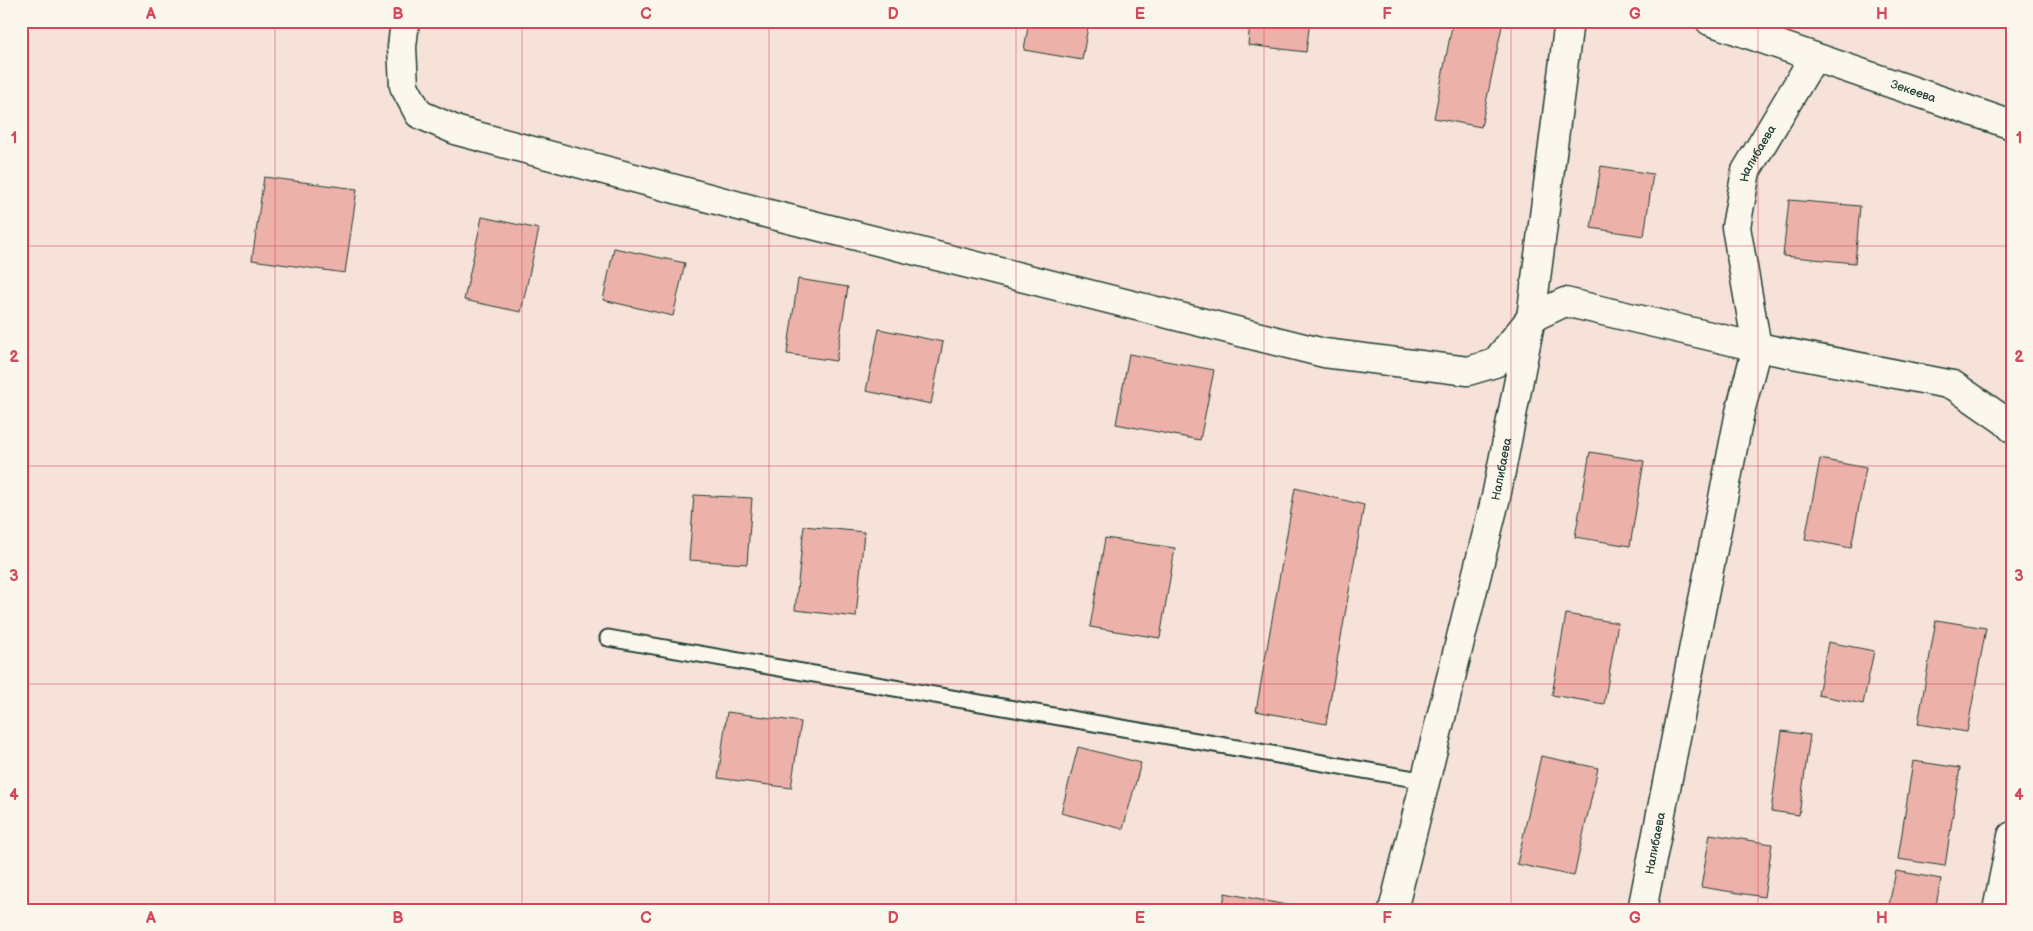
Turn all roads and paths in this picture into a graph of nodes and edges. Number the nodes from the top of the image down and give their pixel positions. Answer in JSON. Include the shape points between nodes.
{"nodes":[{"id":1,"x":405,"y":21,"type":"edge"},
{"id":2,"x":1569,"y":21,"type":"edge"},
{"id":3,"x":1710,"y":21,"type":"edge"},
{"id":4,"x":1814,"y":57,"type":"junction"},
{"id":5,"x":2012,"y":125,"type":"edge"},
{"id":6,"x":1531,"y":318,"type":"junction"},
{"id":7,"x":1757,"y":347,"type":"junction"},
{"id":8,"x":2012,"y":428,"type":"edge"},
{"id":9,"x":608,"y":638,"type":"dead end"},
{"id":10,"x":1426,"y":781,"type":"junction"},
{"id":11,"x":2012,"y":836,"type":"edge"},
{"id":12,"x":1393,"y":910,"type":"edge"},
{"id":13,"x":1642,"y":910,"type":"edge"},
{"id":14,"x":1997,"y":910,"type":"edge"}],
"edges":[{"from":1,"to":6,"type":"street","via":[[402,47],[404,86],[419,114],[458,131],[769,214],[1324,353],[1468,371],[1495,363]]},
{"from":2,"to":6,"type":"street","name":"Налибаева"},
{"from":3,"to":4,"type":"street","name":"Зекеева"},
{"from":4,"to":5,"type":"street","name":"Зекеева"},
{"from":4,"to":7,"type":"street","name":"Налибаева","via":[[1746,171],[1736,227]]},
{"from":6,"to":7,"type":"street","via":[[1565,302]]},
{"from":6,"to":10,"type":"street","name":"Налибаева","via":[[1496,497]]},
{"from":7,"to":8,"type":"street","via":[[1953,384]]},
{"from":7,"to":13,"type":"street","name":"Налибаева","via":[[1738,422]]},
{"from":9,"to":10,"type":"lane"},
{"from":10,"to":12,"type":"street","name":"Налибаева"},
{"from":11,"to":14,"type":"street"}]}
